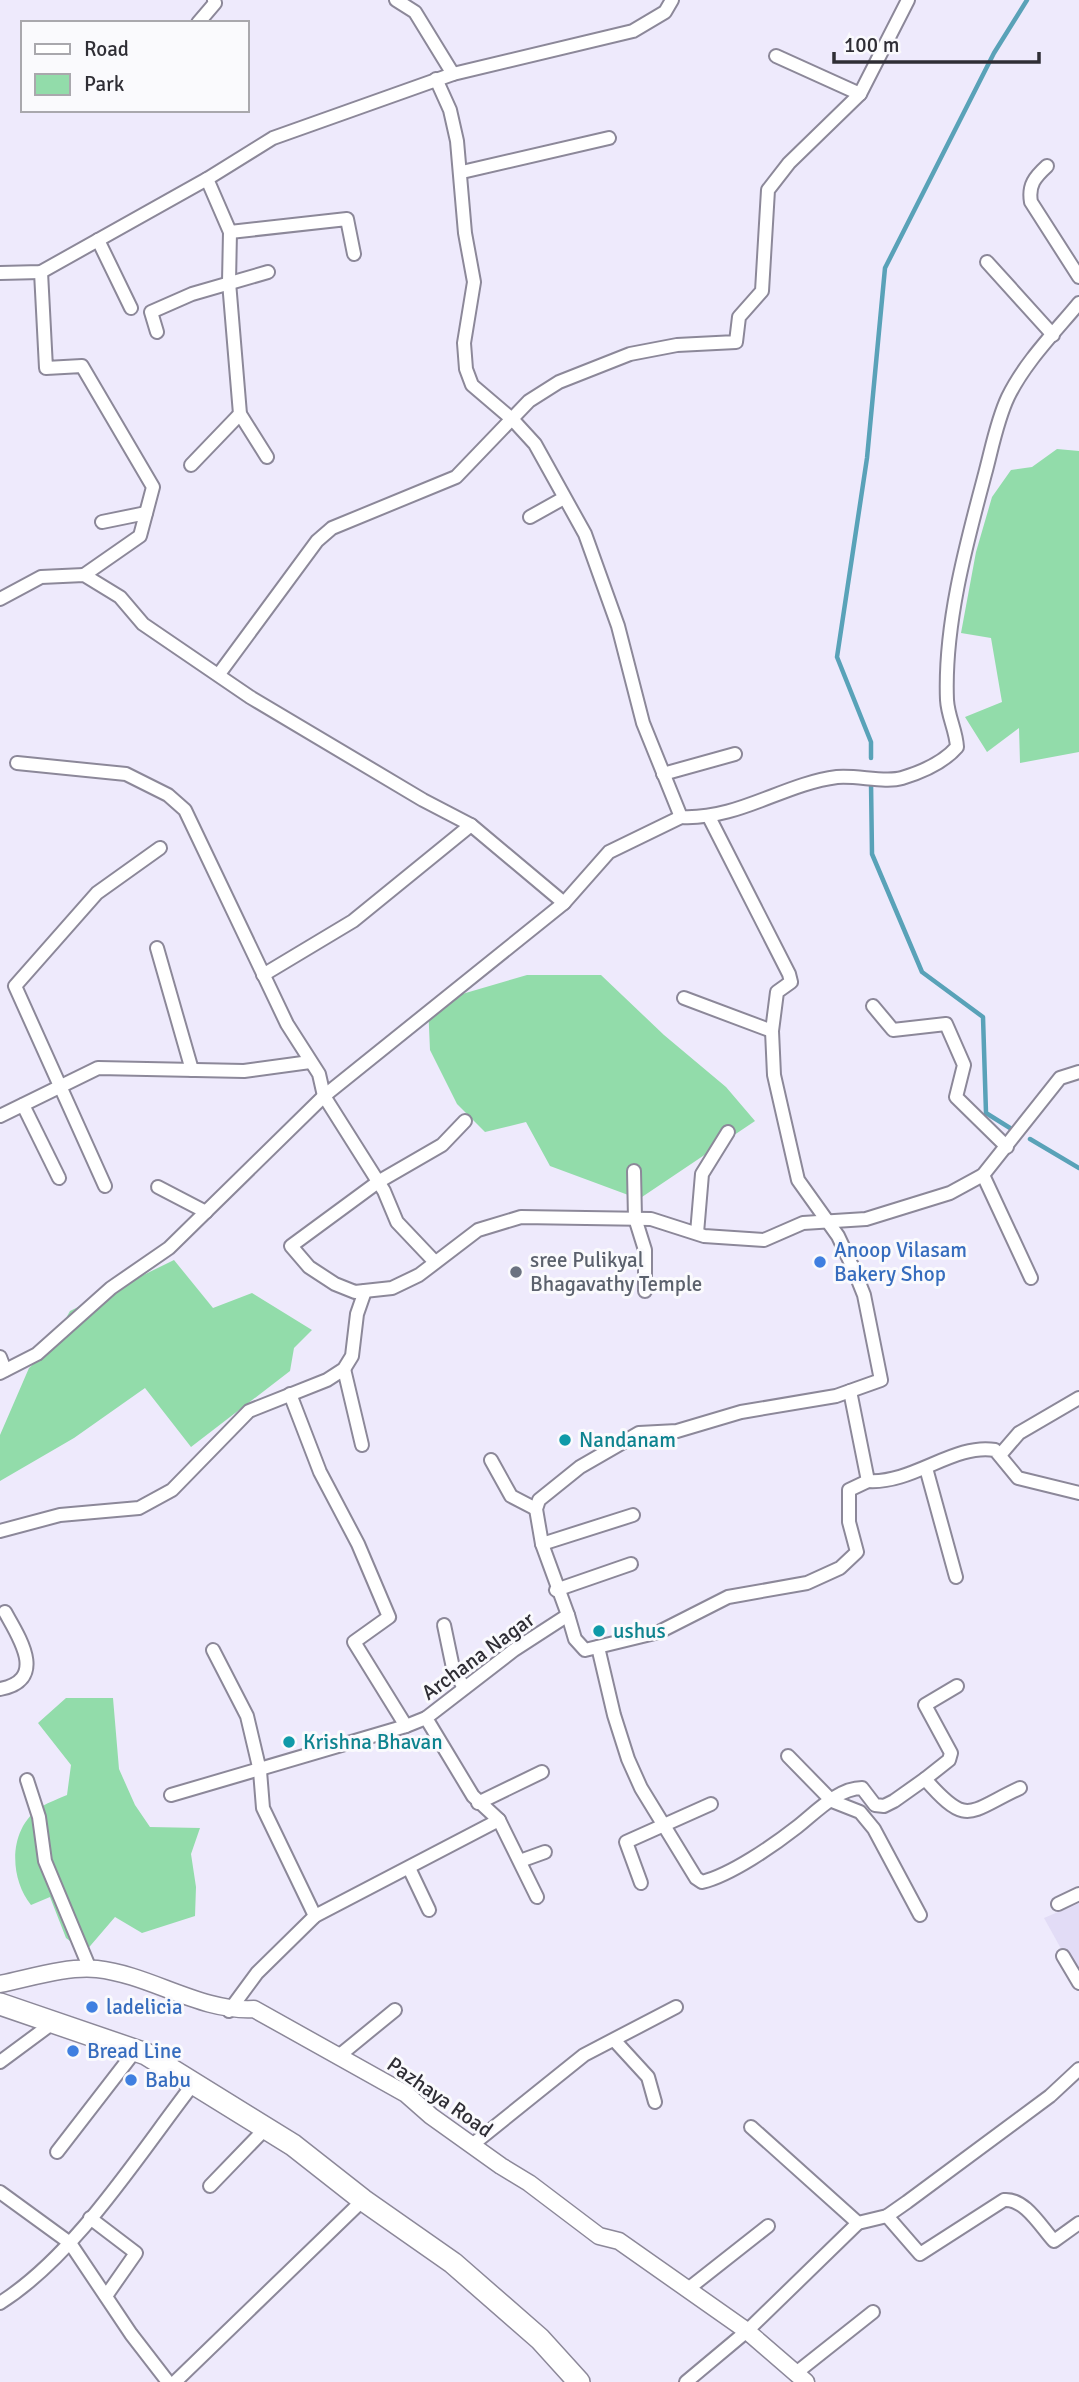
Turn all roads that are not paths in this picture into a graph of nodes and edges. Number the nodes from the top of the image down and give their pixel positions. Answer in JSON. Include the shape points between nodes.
{"nodes":[{"id":1,"x":214,"y":0,"type":"edge"},
{"id":2,"x":396,"y":0,"type":"edge"},
{"id":3,"x":671,"y":0,"type":"edge"},
{"id":4,"x":908,"y":0,"type":"edge"},
{"id":5,"x":200,"y":21,"type":"edge"},
{"id":6,"x":776,"y":56,"type":"dead end"},
{"id":7,"x":453,"y":74,"type":"junction"},
{"id":8,"x":436,"y":79,"type":"junction"},
{"id":9,"x":860,"y":94,"type":"junction"},
{"id":10,"x":609,"y":138,"type":"dead end"},
{"id":11,"x":1047,"y":166,"type":"dead end"},
{"id":12,"x":462,"y":172,"type":"junction"},
{"id":13,"x":207,"y":179,"type":"junction"},
{"id":14,"x":230,"y":232,"type":"junction"},
{"id":15,"x":98,"y":240,"type":"junction"},
{"id":16,"x":354,"y":254,"type":"dead end"},
{"id":17,"x":987,"y":262,"type":"dead end"},
{"id":18,"x":41,"y":272,"type":"junction"},
{"id":19,"x":268,"y":272,"type":"dead end"},
{"id":20,"x":0,"y":273,"type":"edge"},
{"id":21,"x":1079,"y":277,"type":"edge"},
{"id":22,"x":229,"y":282,"type":"junction"},
{"id":23,"x":1079,"y":303,"type":"edge"},
{"id":24,"x":131,"y":308,"type":"dead end"},
{"id":25,"x":157,"y":332,"type":"dead end"},
{"id":26,"x":1053,"y":335,"type":"junction"},
{"id":27,"x":240,"y":414,"type":"junction"},
{"id":28,"x":513,"y":420,"type":"junction"},
{"id":29,"x":267,"y":457,"type":"dead end"},
{"id":30,"x":191,"y":465,"type":"dead end"},
{"id":31,"x":564,"y":498,"type":"junction"},
{"id":32,"x":146,"y":513,"type":"junction"},
{"id":33,"x":530,"y":517,"type":"dead end"},
{"id":34,"x":102,"y":522,"type":"dead end"},
{"id":35,"x":84,"y":575,"type":"junction"},
{"id":36,"x":0,"y":599,"type":"edge"},
{"id":37,"x":219,"y":674,"type":"junction"},
{"id":38,"x":734,"y":754,"type":"dead end"},
{"id":39,"x":16,"y":763,"type":"dead end"},
{"id":40,"x":663,"y":774,"type":"junction"},
{"id":41,"x":681,"y":817,"type":"junction"},
{"id":42,"x":709,"y":817,"type":"junction"},
{"id":43,"x":471,"y":825,"type":"junction"},
{"id":44,"x":160,"y":848,"type":"dead end"},
{"id":45,"x":564,"y":903,"type":"junction"},
{"id":46,"x":157,"y":948,"type":"dead end"},
{"id":47,"x":263,"y":975,"type":"junction"},
{"id":48,"x":684,"y":998,"type":"dead end"},
{"id":49,"x":873,"y":1006,"type":"dead end"},
{"id":50,"x":772,"y":1031,"type":"junction"},
{"id":51,"x":310,"y":1062,"type":"junction"},
{"id":52,"x":192,"y":1070,"type":"junction"},
{"id":53,"x":1079,"y":1072,"type":"edge"},
{"id":54,"x":62,"y":1087,"type":"junction"},
{"id":55,"x":324,"y":1096,"type":"junction"},
{"id":56,"x":23,"y":1105,"type":"junction"},
{"id":57,"x":0,"y":1116,"type":"edge"},
{"id":58,"x":465,"y":1121,"type":"dead end"},
{"id":59,"x":728,"y":1132,"type":"dead end"},
{"id":60,"x":1007,"y":1147,"type":"junction"},
{"id":61,"x":634,"y":1171,"type":"dead end"},
{"id":62,"x":983,"y":1175,"type":"junction"},
{"id":63,"x":59,"y":1178,"type":"dead end"},
{"id":64,"x":378,"y":1182,"type":"junction"},
{"id":65,"x":105,"y":1186,"type":"dead end"},
{"id":66,"x":158,"y":1187,"type":"dead end"},
{"id":67,"x":206,"y":1212,"type":"junction"},
{"id":68,"x":635,"y":1218,"type":"junction"},
{"id":69,"x":827,"y":1219,"type":"junction"},
{"id":70,"x":697,"y":1233,"type":"junction"},
{"id":71,"x":434,"y":1261,"type":"junction"},
{"id":72,"x":1031,"y":1278,"type":"dead end"},
{"id":73,"x":365,"y":1291,"type":"junction"},
{"id":74,"x":645,"y":1292,"type":"dead end"},
{"id":75,"x":0,"y":1357,"type":"edge"},
{"id":76,"x":344,"y":1369,"type":"junction"},
{"id":77,"x":3,"y":1372,"type":"edge"},
{"id":78,"x":850,"y":1391,"type":"junction"},
{"id":79,"x":290,"y":1394,"type":"junction"},
{"id":80,"x":1079,"y":1398,"type":"edge"},
{"id":81,"x":362,"y":1445,"type":"dead end"},
{"id":82,"x":1000,"y":1455,"type":"junction"},
{"id":83,"x":491,"y":1460,"type":"dead end"},
{"id":84,"x":926,"y":1468,"type":"junction"},
{"id":85,"x":868,"y":1481,"type":"junction"},
{"id":86,"x":1079,"y":1493,"type":"edge"},
{"id":87,"x":536,"y":1509,"type":"junction"},
{"id":88,"x":633,"y":1515,"type":"dead end"},
{"id":89,"x":0,"y":1531,"type":"edge"},
{"id":90,"x":542,"y":1544,"type":"junction"},
{"id":91,"x":631,"y":1564,"type":"dead end"},
{"id":92,"x":956,"y":1577,"type":"dead end"},
{"id":93,"x":556,"y":1590,"type":"junction"},
{"id":94,"x":5,"y":1612,"type":"dead end"},
{"id":95,"x":568,"y":1615,"type":"junction"},
{"id":96,"x":444,"y":1625,"type":"dead end"},
{"id":97,"x":598,"y":1647,"type":"junction"},
{"id":98,"x":213,"y":1650,"type":"dead end"},
{"id":99,"x":957,"y":1686,"type":"dead end"},
{"id":100,"x":464,"y":1688,"type":"junction"},
{"id":101,"x":0,"y":1689,"type":"edge"},
{"id":102,"x":426,"y":1718,"type":"junction"},
{"id":103,"x":406,"y":1726,"type":"junction"},
{"id":104,"x":788,"y":1756,"type":"dead end"},
{"id":105,"x":260,"y":1771,"type":"junction"},
{"id":106,"x":542,"y":1772,"type":"dead end"},
{"id":107,"x":925,"y":1779,"type":"junction"},
{"id":108,"x":27,"y":1780,"type":"dead end"},
{"id":109,"x":1020,"y":1788,"type":"dead end"},
{"id":110,"x":171,"y":1796,"type":"dead end"},
{"id":111,"x":832,"y":1801,"type":"junction"},
{"id":112,"x":478,"y":1804,"type":"junction"},
{"id":113,"x":711,"y":1804,"type":"dead end"},
{"id":114,"x":499,"y":1820,"type":"junction"},
{"id":115,"x":662,"y":1824,"type":"junction"},
{"id":116,"x":545,"y":1852,"type":"dead end"},
{"id":117,"x":520,"y":1861,"type":"junction"},
{"id":118,"x":409,"y":1868,"type":"junction"},
{"id":119,"x":641,"y":1883,"type":"dead end"},
{"id":120,"x":1079,"y":1894,"type":"edge"},
{"id":121,"x":537,"y":1897,"type":"dead end"},
{"id":122,"x":1058,"y":1904,"type":"dead end"},
{"id":123,"x":429,"y":1910,"type":"dead end"},
{"id":124,"x":920,"y":1914,"type":"dead end"},
{"id":125,"x":315,"y":1916,"type":"junction"},
{"id":126,"x":1063,"y":1956,"type":"dead end"},
{"id":127,"x":90,"y":1969,"type":"junction"},
{"id":128,"x":1079,"y":1983,"type":"edge"},
{"id":129,"x":0,"y":1984,"type":"edge"},
{"id":130,"x":0,"y":2004,"type":"edge"},
{"id":131,"x":676,"y":2007,"type":"dead end"},
{"id":132,"x":395,"y":2010,"type":"dead end"},
{"id":133,"x":229,"y":2011,"type":"junction"},
{"id":134,"x":54,"y":2022,"type":"junction"},
{"id":135,"x":615,"y":2041,"type":"junction"},
{"id":136,"x":135,"y":2050,"type":"junction"},
{"id":137,"x":340,"y":2055,"type":"junction"},
{"id":138,"x":0,"y":2062,"type":"edge"},
{"id":139,"x":1079,"y":2069,"type":"edge"},
{"id":140,"x":194,"y":2083,"type":"junction"},
{"id":141,"x":655,"y":2102,"type":"dead end"},
{"id":142,"x":751,"y":2127,"type":"dead end"},
{"id":143,"x":266,"y":2128,"type":"junction"},
{"id":144,"x":472,"y":2145,"type":"junction"},
{"id":145,"x":57,"y":2152,"type":"dead end"},
{"id":146,"x":210,"y":2186,"type":"dead end"},
{"id":147,"x":0,"y":2192,"type":"edge"},
{"id":148,"x":363,"y":2200,"type":"junction"},
{"id":149,"x":887,"y":2216,"type":"junction"},
{"id":150,"x":90,"y":2218,"type":"junction"},
{"id":151,"x":858,"y":2223,"type":"junction"},
{"id":152,"x":1079,"y":2223,"type":"edge"},
{"id":153,"x":768,"y":2226,"type":"dead end"},
{"id":154,"x":70,"y":2243,"type":"junction"},
{"id":155,"x":688,"y":2289,"type":"junction"},
{"id":156,"x":106,"y":2296,"type":"junction"},
{"id":157,"x":0,"y":2303,"type":"edge"},
{"id":158,"x":873,"y":2312,"type":"dead end"},
{"id":159,"x":747,"y":2331,"type":"junction"},
{"id":160,"x":801,"y":2377,"type":"edge"},
{"id":161,"x":168,"y":2382,"type":"edge"},
{"id":162,"x":175,"y":2382,"type":"edge"},
{"id":163,"x":579,"y":2382,"type":"edge"},
{"id":164,"x":686,"y":2382,"type":"edge"}],
"edges":[{"from":1,"to":5,"type":"street"},
{"from":2,"to":7,"type":"street","via":[[415,12]]},
{"from":3,"to":7,"type":"street","via":[[665,12],[633,31]]},
{"from":4,"to":9,"type":"street"},
{"from":6,"to":9,"type":"street"},
{"from":7,"to":8,"type":"street"},
{"from":8,"to":12,"type":"street","via":[[450,110]]},
{"from":8,"to":13,"type":"street","via":[[273,138]]},
{"from":9,"to":28,"type":"street","via":[[789,163],[768,190],[762,292],[739,317],[736,342],[677,345],[630,354],[559,382],[530,401]]},
{"from":10,"to":12,"type":"street"},
{"from":11,"to":21,"type":"street","via":[[1035,177],[1029,191],[1031,202]]},
{"from":12,"to":28,"type":"street","via":[[465,233],[474,282],[464,343],[466,369],[472,385]]},
{"from":13,"to":14,"type":"street"},
{"from":13,"to":15,"type":"street"},
{"from":14,"to":16,"type":"street","via":[[347,219]]},
{"from":14,"to":22,"type":"street"},
{"from":15,"to":18,"type":"street"},
{"from":15,"to":24,"type":"street"},
{"from":17,"to":26,"type":"street"},
{"from":18,"to":20,"type":"street"},
{"from":18,"to":32,"type":"street","via":[[46,368],[82,366],[153,487]]},
{"from":19,"to":22,"type":"street"},
{"from":22,"to":25,"type":"street","via":[[151,312]]},
{"from":22,"to":27,"type":"street"},
{"from":23,"to":26,"type":"street"},
{"from":26,"to":42,"type":"street","via":[[1007,398],[970,531],[951,639],[947,699],[957,747],[946,760],[902,778],[836,777]]},
{"from":27,"to":29,"type":"street"},
{"from":27,"to":30,"type":"street"},
{"from":28,"to":31,"type":"street","via":[[535,444]]},
{"from":28,"to":37,"type":"street","via":[[456,477],[342,524],[317,541]]},
{"from":31,"to":33,"type":"street"},
{"from":31,"to":40,"type":"street","via":[[590,547]]},
{"from":32,"to":34,"type":"street"},
{"from":32,"to":35,"type":"street","via":[[140,536]]},
{"from":35,"to":36,"type":"street","via":[[41,577]]},
{"from":35,"to":37,"type":"street","via":[[120,597],[143,624]]},
{"from":37,"to":43,"type":"street","via":[[250,697]]},
{"from":38,"to":40,"type":"street"},
{"from":39,"to":47,"type":"street","via":[[126,774],[169,795],[185,810],[205,846]]},
{"from":40,"to":41,"type":"street"},
{"from":41,"to":42,"type":"street"},
{"from":41,"to":45,"type":"street","via":[[609,852]]},
{"from":42,"to":50,"type":"street","via":[[791,982],[777,992]]},
{"from":43,"to":45,"type":"street"},
{"from":43,"to":47,"type":"street","via":[[353,921]]},
{"from":44,"to":54,"type":"street","via":[[97,893],[15,986]]},
{"from":45,"to":55,"type":"street"},
{"from":46,"to":52,"type":"street"},
{"from":47,"to":51,"type":"street"},
{"from":48,"to":50,"type":"street"},
{"from":49,"to":60,"type":"street","via":[[893,1030],[946,1024],[964,1065],[956,1097]]},
{"from":50,"to":69,"type":"street","via":[[774,1075],[798,1180]]},
{"from":51,"to":52,"type":"street","via":[[244,1071]]},
{"from":51,"to":55,"type":"street","via":[[319,1074]]},
{"from":52,"to":54,"type":"street","via":[[98,1068]]},
{"from":53,"to":60,"type":"street","via":[[1060,1078]]},
{"from":54,"to":56,"type":"street"},
{"from":54,"to":65,"type":"street"},
{"from":55,"to":64,"type":"street"},
{"from":55,"to":67,"type":"street"},
{"from":56,"to":57,"type":"street"},
{"from":56,"to":63,"type":"street"},
{"from":58,"to":64,"type":"street","via":[[442,1145]]},
{"from":59,"to":70,"type":"street","via":[[702,1174]]},
{"from":60,"to":62,"type":"street"},
{"from":61,"to":68,"type":"street"},
{"from":62,"to":69,"type":"street","via":[[908,1208],[866,1219]]},
{"from":62,"to":72,"type":"street"},
{"from":64,"to":71,"type":"street","via":[[397,1222]]},
{"from":64,"to":73,"type":"street","via":[[291,1246],[309,1268],[335,1284]]},
{"from":66,"to":67,"type":"street"},
{"from":67,"to":77,"type":"street","via":[[169,1248],[111,1288],[37,1354]]},
{"from":68,"to":70,"type":"street"},
{"from":68,"to":71,"type":"street","via":[[521,1217],[478,1230]]},
{"from":68,"to":74,"type":"street","via":[[645,1250]]},
{"from":69,"to":70,"type":"street","via":[[803,1223],[764,1240]]},
{"from":69,"to":78,"type":"street","via":[[864,1295],[881,1380]]},
{"from":71,"to":73,"type":"street","via":[[419,1275],[392,1288]]},
{"from":73,"to":76,"type":"street","via":[[352,1356]]},
{"from":75,"to":77,"type":"street"},
{"from":76,"to":79,"type":"street"},
{"from":76,"to":81,"type":"street"},
{"from":78,"to":85,"type":"street"},
{"from":78,"to":87,"type":"street","via":[[741,1412],[677,1431],[639,1433],[559,1482],[539,1500]]},
{"from":79,"to":89,"type":"street","via":[[249,1411],[172,1490],[139,1508],[60,1515]]},
{"from":79,"to":103,"type":"street","via":[[320,1472],[389,1617],[354,1642]]},
{"from":80,"to":82,"type":"street","via":[[1019,1433]]},
{"from":82,"to":84,"type":"street","via":[[979,1447]]},
{"from":82,"to":86,"type":"street","via":[[1018,1478]]},
{"from":83,"to":87,"type":"street","via":[[511,1496]]},
{"from":84,"to":85,"type":"street","via":[[887,1482]]},
{"from":84,"to":92,"type":"street"},
{"from":85,"to":97,"type":"street","via":[[849,1490],[849,1522],[857,1552],[841,1568],[807,1583],[728,1597],[659,1632]]},
{"from":87,"to":90,"type":"street","name":"Archana Nagar"},
{"from":88,"to":90,"type":"street"},
{"from":90,"to":93,"type":"street","name":"Archana Nagar"},
{"from":91,"to":93,"type":"street"},
{"from":93,"to":95,"type":"street","name":"Archana Nagar"},
{"from":94,"to":101,"type":"street","via":[[25,1647],[27,1667],[18,1682]]},
{"from":95,"to":97,"type":"street","via":[[579,1646],[585,1650]]},
{"from":95,"to":100,"type":"street","name":"Archana Nagar"},
{"from":96,"to":100,"type":"street","via":[[449,1654]]},
{"from":97,"to":115,"type":"street","via":[[625,1754]]},
{"from":98,"to":105,"type":"street","via":[[247,1716]]},
{"from":99,"to":107,"type":"street","via":[[925,1704],[951,1754]]},
{"from":100,"to":102,"type":"street","name":"Archana Nagar"},
{"from":102,"to":103,"type":"street"},
{"from":102,"to":112,"type":"street","name":"Archana Nagar"},
{"from":103,"to":105,"type":"street"},
{"from":104,"to":111,"type":"street"},
{"from":105,"to":110,"type":"street"},
{"from":105,"to":125,"type":"street","via":[[263,1808]]},
{"from":106,"to":112,"type":"street"},
{"from":107,"to":109,"type":"street","via":[[958,1812],[972,1812]]},
{"from":107,"to":111,"type":"street","via":[[884,1806],[875,1805],[862,1788]]},
{"from":108,"to":127,"type":"street","via":[[39,1817],[45,1861]]},
{"from":111,"to":115,"type":"street","via":[[768,1847],[702,1882]]},
{"from":111,"to":124,"type":"street","via":[[860,1812],[874,1829]]},
{"from":112,"to":114,"type":"street","name":"Archana Nagar"},
{"from":113,"to":115,"type":"street"},
{"from":114,"to":117,"type":"street"},
{"from":114,"to":118,"type":"street"},
{"from":115,"to":119,"type":"street","via":[[626,1842]]},
{"from":116,"to":117,"type":"street"},
{"from":117,"to":121,"type":"street"},
{"from":118,"to":123,"type":"street"},
{"from":118,"to":125,"type":"street"},
{"from":120,"to":122,"type":"street"},
{"from":125,"to":133,"type":"street","via":[[257,1973]]},
{"from":126,"to":128,"type":"street"},
{"from":127,"to":129,"type":"street","name":"Pazhaya Road"},
{"from":127,"to":133,"type":"street","name":"Pazhaya Road","via":[[124,1975]]},
{"from":130,"to":134,"type":"main road"},
{"from":131,"to":135,"type":"street"},
{"from":132,"to":137,"type":"street"},
{"from":133,"to":137,"type":"street","name":"Pazhaya Road","via":[[254,2009]]},
{"from":134,"to":136,"type":"main road"},
{"from":134,"to":138,"type":"street"},
{"from":135,"to":141,"type":"street","via":[[648,2077]]},
{"from":135,"to":144,"type":"street","via":[[584,2055]]},
{"from":136,"to":140,"type":"main road"},
{"from":136,"to":145,"type":"street"},
{"from":137,"to":144,"type":"street","name":"Pazhaya Road","via":[[406,2094]]},
{"from":139,"to":149,"type":"street","via":[[1050,2096]]},
{"from":140,"to":143,"type":"main road"},
{"from":140,"to":150,"type":"street"},
{"from":142,"to":151,"type":"street"},
{"from":143,"to":146,"type":"street"},
{"from":143,"to":148,"type":"main road"},
{"from":144,"to":155,"type":"street","name":"Pazhaya Road","via":[[599,2236],[620,2241]]},
{"from":147,"to":154,"type":"street"},
{"from":148,"to":162,"type":"street"},
{"from":148,"to":163,"type":"main road","via":[[453,2263],[540,2339]]},
{"from":149,"to":151,"type":"street"},
{"from":149,"to":152,"type":"street","via":[[920,2254],[1004,2200],[1021,2204],[1054,2241]]},
{"from":150,"to":154,"type":"street"},
{"from":150,"to":156,"type":"street","via":[[136,2253]]},
{"from":151,"to":159,"type":"street"},
{"from":153,"to":155,"type":"street"},
{"from":154,"to":156,"type":"street"},
{"from":154,"to":157,"type":"street","via":[[25,2287]]},
{"from":155,"to":159,"type":"street","name":"Pazhaya Road"},
{"from":156,"to":161,"type":"street"},
{"from":158,"to":160,"type":"street"},
{"from":159,"to":160,"type":"street","name":"Pazhaya Road"},
{"from":159,"to":164,"type":"street"}]}
